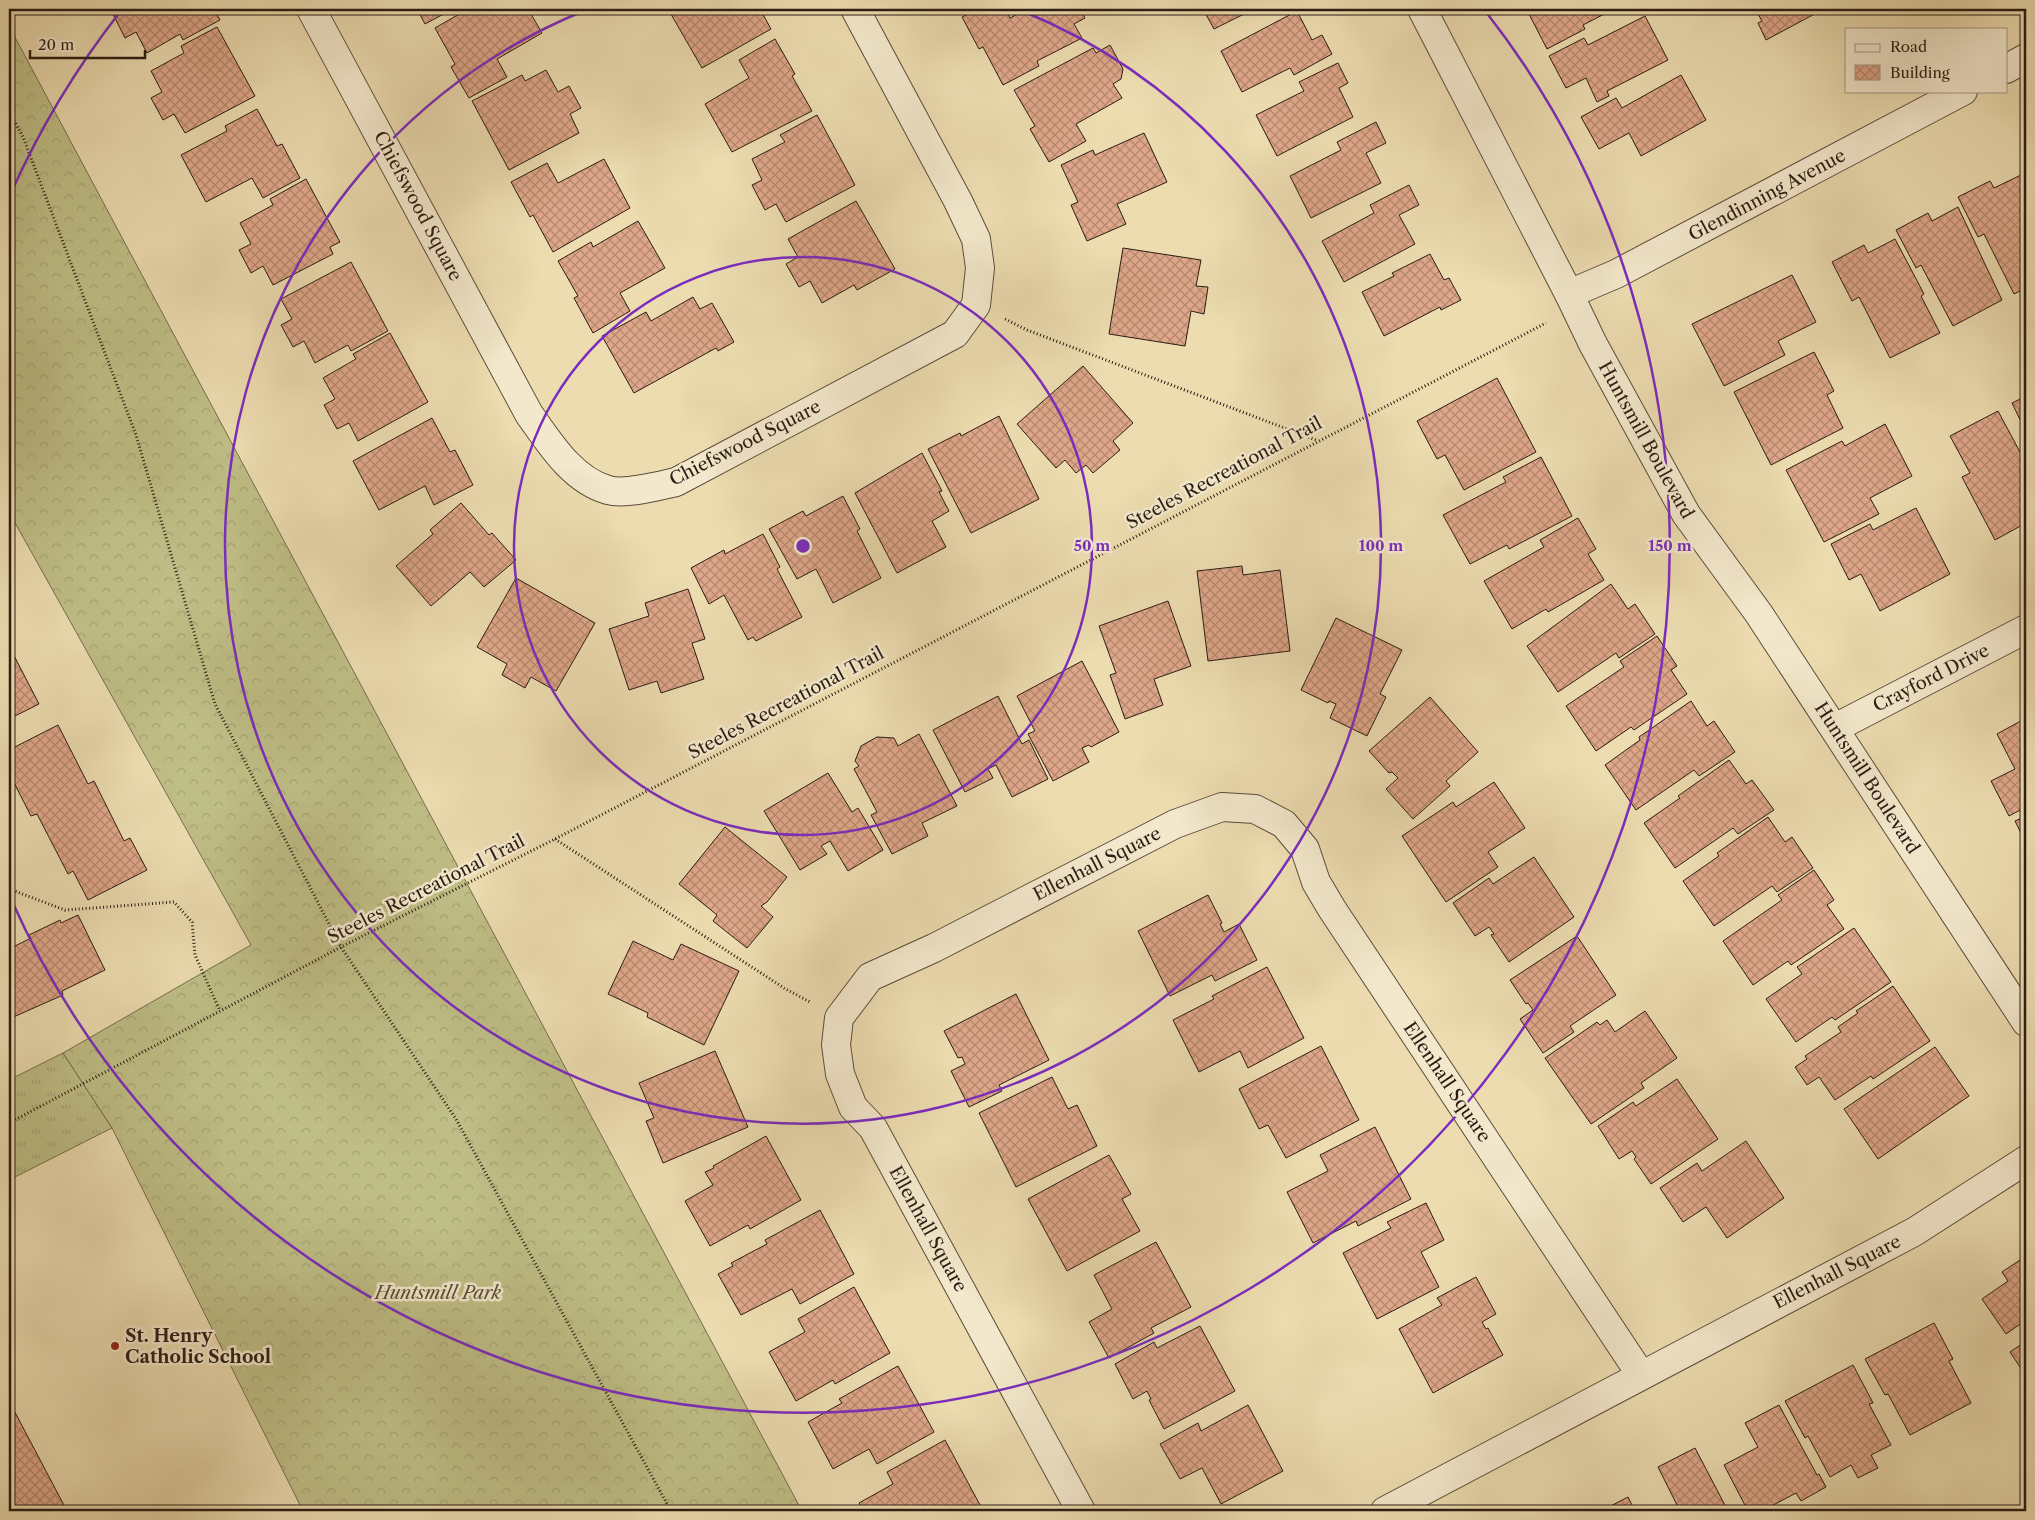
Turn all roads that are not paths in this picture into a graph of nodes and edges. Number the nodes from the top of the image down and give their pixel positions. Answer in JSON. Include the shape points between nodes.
{"nodes":[{"id":1,"x":311,"y":9,"type":"edge"},
{"id":2,"x":855,"y":9,"type":"edge"},
{"id":3,"x":1422,"y":9,"type":"edge"},
{"id":4,"x":2026,"y":58,"type":"edge"},
{"id":5,"x":2008,"y":67,"type":"edge"},
{"id":6,"x":1961,"y":92,"type":"edge"},
{"id":7,"x":1572,"y":301,"type":"junction"},
{"id":8,"x":2026,"y":628,"type":"edge"},
{"id":9,"x":1835,"y":728,"type":"junction"},
{"id":10,"x":2026,"y":1022,"type":"edge"},
{"id":11,"x":2026,"y":1160,"type":"edge"},
{"id":12,"x":1641,"y":1374,"type":"junction"},
{"id":13,"x":1081,"y":1511,"type":"edge"},
{"id":14,"x":1385,"y":1511,"type":"edge"}],
"edges":[{"from":1,"to":2,"type":"street","name":"Chiefswood Square","via":[[529,414],[550,443],[584,479],[608,490],[643,489],[676,482],[955,334],[976,305],[980,268],[976,239]]},
{"from":3,"to":7,"type":"street","name":"Huntsmill Boulevard"},
{"from":4,"to":5,"type":"street"},
{"from":6,"to":7,"type":"street","name":"Glendinning Avenue"},
{"from":7,"to":9,"type":"street","name":"Huntsmill Boulevard","via":[[1686,514],[1759,614]]},
{"from":8,"to":9,"type":"street","name":"Crayford Drive"},
{"from":9,"to":10,"type":"street","name":"Huntsmill Boulevard"},
{"from":11,"to":12,"type":"street","name":"Ellenhall Square","via":[[1914,1232]]},
{"from":12,"to":13,"type":"street","name":"Ellenhall Square","via":[[1332,909],[1316,882],[1304,849],[1284,824],[1255,809],[1222,807],[1175,824],[934,948],[870,977],[839,1018],[836,1045],[840,1074],[853,1107],[872,1128]]},
{"from":12,"to":14,"type":"street","name":"Ellenhall Square"}]}
